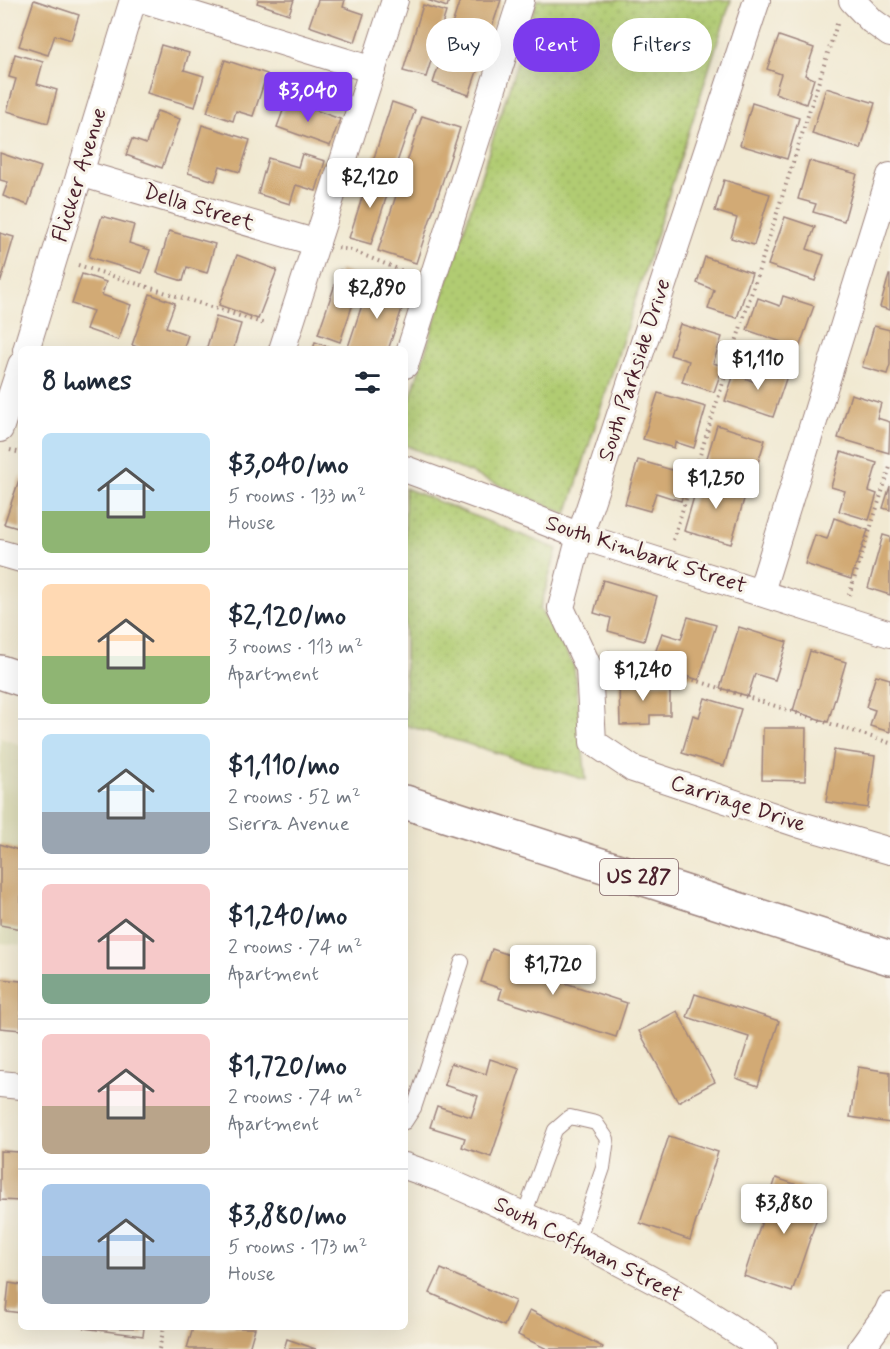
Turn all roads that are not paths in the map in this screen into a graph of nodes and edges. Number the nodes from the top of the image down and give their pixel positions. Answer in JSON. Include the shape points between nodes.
{"nodes":[{"id":1,"x":133,"y":0,"type":"edge"},
{"id":2,"x":146,"y":0,"type":"edge"},
{"id":3,"x":395,"y":0,"type":"edge"},
{"id":4,"x":521,"y":0,"type":"edge"},
{"id":5,"x":757,"y":0,"type":"edge"},
{"id":6,"x":845,"y":9,"type":"edge"},
{"id":7,"x":890,"y":34,"type":"edge"},
{"id":8,"x":373,"y":70,"type":"junction"},
{"id":9,"x":80,"y":172,"type":"junction"},
{"id":10,"x":890,"y":176,"type":"edge"},
{"id":11,"x":317,"y":243,"type":"junction"},
{"id":12,"x":285,"y":340,"type":"edge"},
{"id":13,"x":31,"y":346,"type":"edge"},
{"id":14,"x":408,"y":356,"type":"edge"},
{"id":15,"x":18,"y":381,"type":"edge"},
{"id":16,"x":0,"y":429,"type":"edge"},
{"id":17,"x":408,"y":470,"type":"edge"},
{"id":18,"x":580,"y":536,"type":"junction"},
{"id":19,"x":0,"y":553,"type":"edge"},
{"id":20,"x":18,"y":558,"type":"edge"},
{"id":21,"x":761,"y":592,"type":"junction"},
{"id":22,"x":890,"y":634,"type":"edge"},
{"id":23,"x":0,"y":672,"type":"edge"},
{"id":24,"x":18,"y":678,"type":"edge"},
{"id":25,"x":592,"y":742,"type":"joint"},
{"id":26,"x":408,"y":803,"type":"edge"},
{"id":27,"x":890,"y":851,"type":"edge"},
{"id":28,"x":890,"y":958,"type":"edge"},
{"id":29,"x":462,"y":962,"type":"dead end"},
{"id":30,"x":0,"y":1084,"type":"edge"},
{"id":31,"x":18,"y":1086,"type":"edge"},
{"id":32,"x":408,"y":1117,"type":"edge"},
{"id":33,"x":408,"y":1167,"type":"edge"},
{"id":34,"x":524,"y":1215,"type":"junction"},
{"id":35,"x":578,"y":1241,"type":"junction"},
{"id":36,"x":890,"y":1306,"type":"edge"},
{"id":37,"x":764,"y":1349,"type":"edge"},
{"id":38,"x":861,"y":1349,"type":"edge"}],
"edges":[{"from":1,"to":9,"type":"street","name":"Flicker Avenue"},
{"from":2,"to":8,"type":"street"},
{"from":3,"to":8,"type":"street"},
{"from":4,"to":14,"type":"street"},
{"from":5,"to":18,"type":"street","name":"South Parkside Drive"},
{"from":6,"to":7,"type":"street"},
{"from":8,"to":11,"type":"street"},
{"from":9,"to":11,"type":"street","name":"Della Street"},
{"from":9,"to":13,"type":"street","name":"Flicker Avenue"},
{"from":10,"to":21,"type":"street"},
{"from":11,"to":12,"type":"street"},
{"from":15,"to":16,"type":"street","name":"Flicker Avenue"},
{"from":17,"to":18,"type":"street","name":"South Kimbark Street"},
{"from":18,"to":21,"type":"street","name":"South Kimbark Street"},
{"from":18,"to":25,"type":"street","name":"South Parkside Drive","via":[[561,608],[589,668]]},
{"from":19,"to":20,"type":"street"},
{"from":21,"to":22,"type":"street","name":"South Kimbark Street"},
{"from":23,"to":24,"type":"main road"},
{"from":25,"to":27,"type":"street","name":"Carriage Drive","via":[[633,770]]},
{"from":26,"to":28,"type":"main road","number":"US 287"},
{"from":29,"to":32,"type":"lane"},
{"from":30,"to":31,"type":"street"},
{"from":33,"to":34,"type":"street","name":"South Coffman Street"},
{"from":34,"to":35,"type":"street","name":"South Coffman Street"},
{"from":34,"to":35,"type":"lane","via":[[555,1130],[570,1117],[596,1123],[607,1139],[603,1168]]},
{"from":35,"to":37,"type":"street","name":"South Coffman Street","via":[[675,1292]]},
{"from":36,"to":38,"type":"street"}]}
